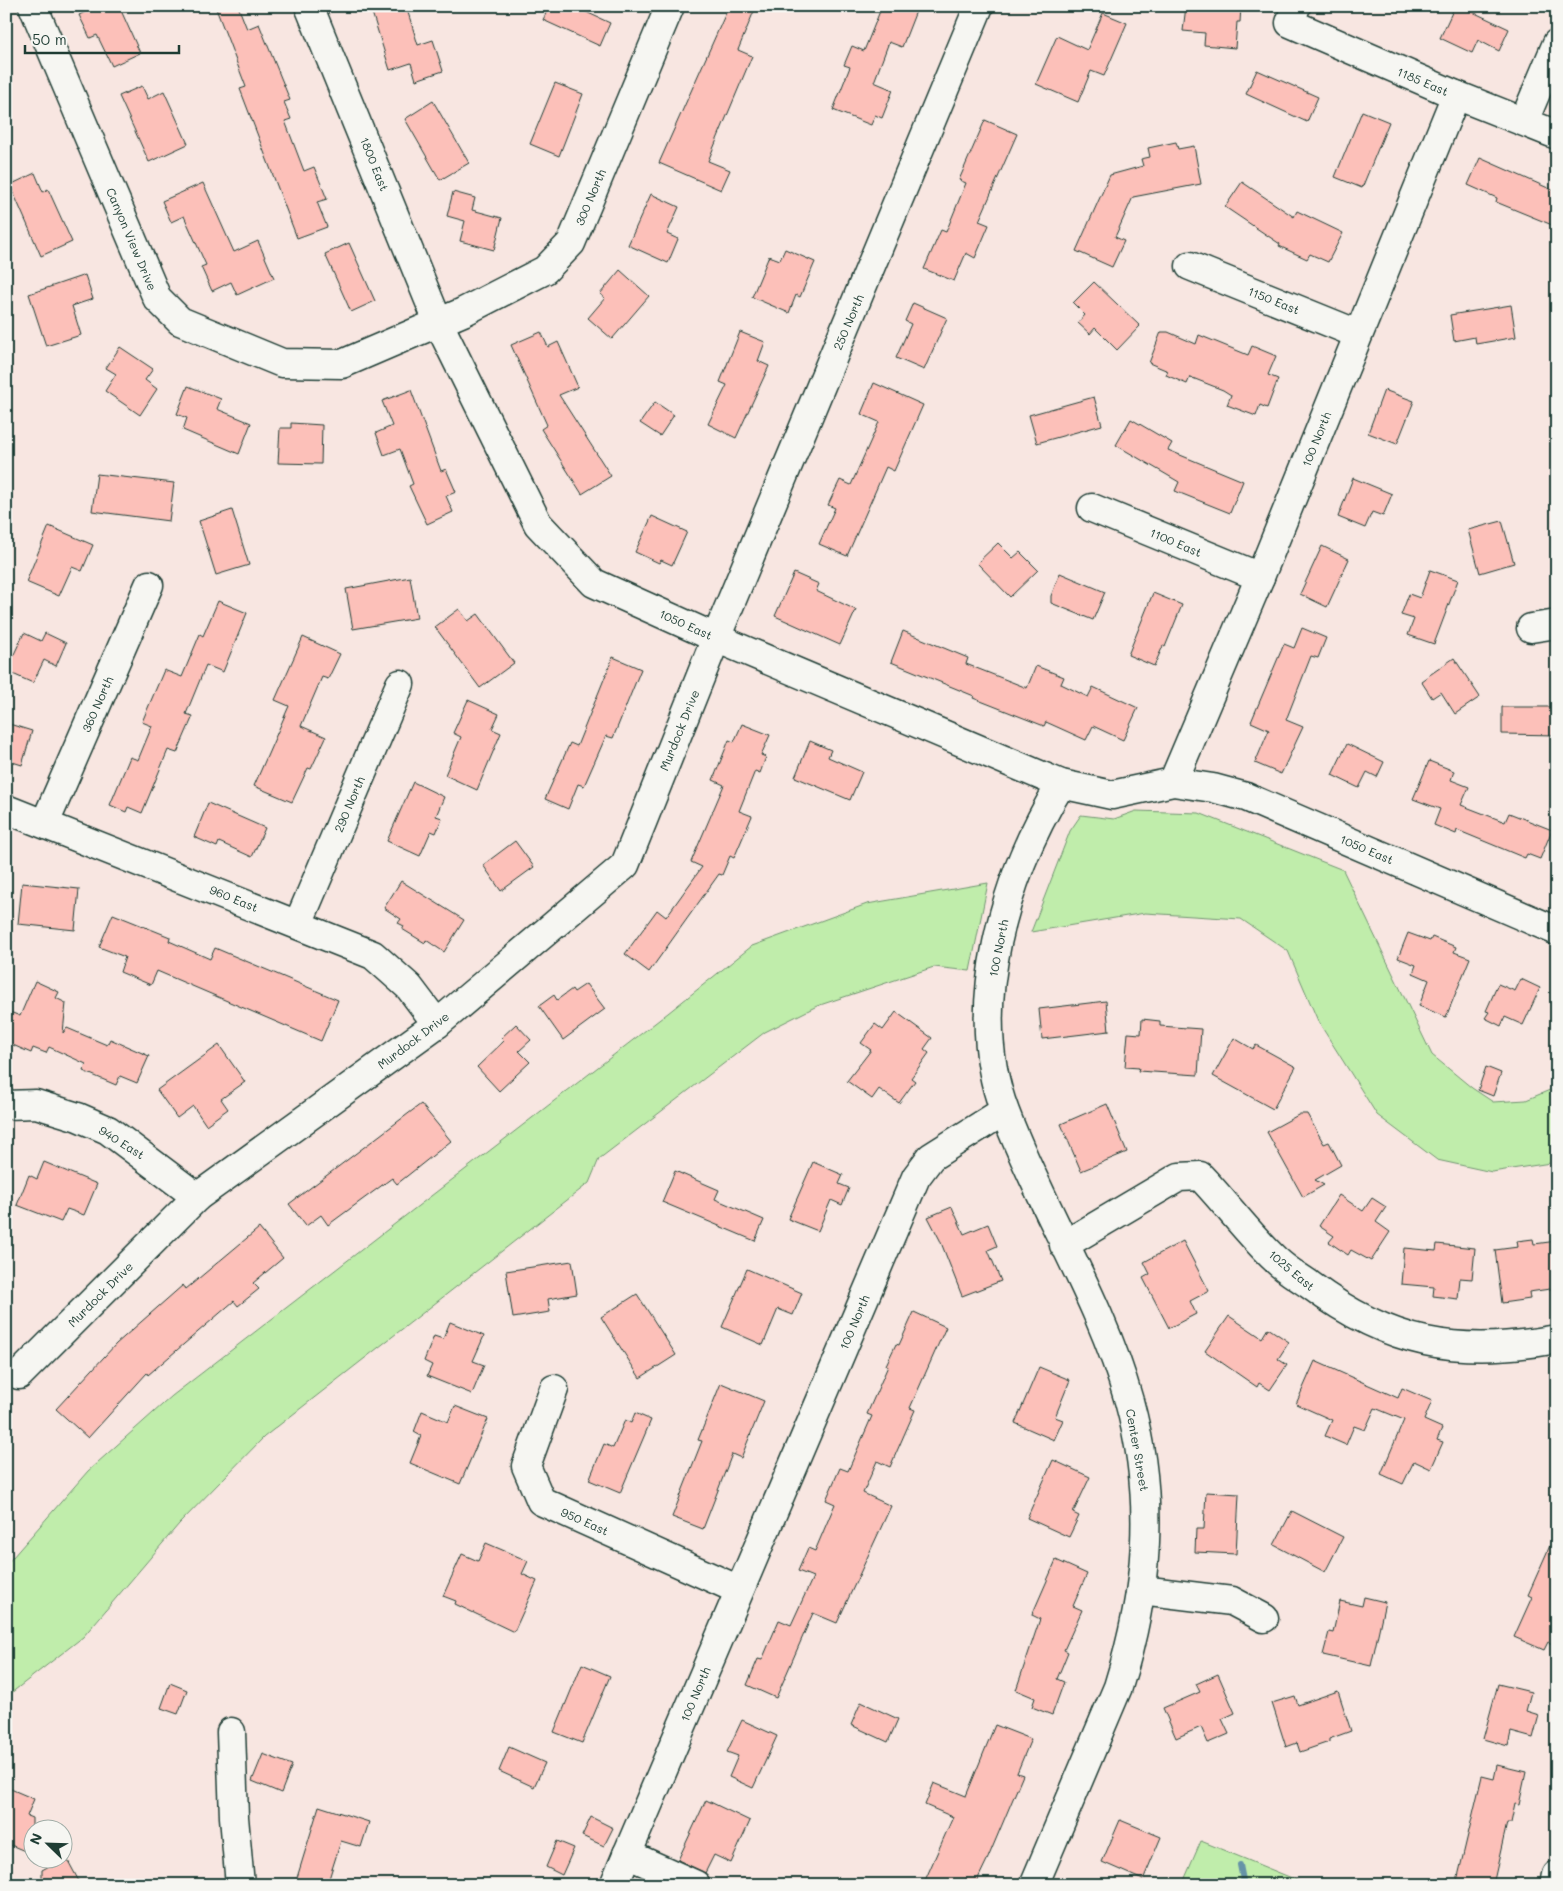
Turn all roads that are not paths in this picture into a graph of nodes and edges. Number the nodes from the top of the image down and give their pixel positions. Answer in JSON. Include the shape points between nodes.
{"nodes":[{"id":1,"x":33,"y":6,"type":"edge"},
{"id":2,"x":309,"y":6,"type":"edge"},
{"id":3,"x":670,"y":6,"type":"edge"},
{"id":4,"x":979,"y":6,"type":"edge"},
{"id":5,"x":1293,"y":15,"type":"edge"},
{"id":6,"x":1557,"y":43,"type":"edge"},
{"id":7,"x":1456,"y":95,"type":"junction"},
{"id":8,"x":1524,"y":121,"type":"junction"},
{"id":9,"x":1557,"y":135,"type":"edge"},
{"id":10,"x":1190,"y":266,"type":"dead end"},
{"id":11,"x":438,"y":322,"type":"junction"},
{"id":12,"x":1358,"y":334,"type":"junction"},
{"id":13,"x":1092,"y":508,"type":"dead end"},
{"id":14,"x":1260,"y":577,"type":"junction"},
{"id":15,"x":149,"y":585,"type":"dead end"},
{"id":16,"x":716,"y":638,"type":"junction"},
{"id":17,"x":400,"y":684,"type":"dead end"},
{"id":18,"x":1173,"y":782,"type":"junction"},
{"id":19,"x":1061,"y":784,"type":"junction"},
{"id":20,"x":6,"y":809,"type":"edge"},
{"id":21,"x":45,"y":823,"type":"junction"},
{"id":22,"x":298,"y":924,"type":"junction"},
{"id":23,"x":1557,"y":931,"type":"edge"},
{"id":24,"x":437,"y":1024,"type":"junction"},
{"id":25,"x":6,"y":1105,"type":"edge"},
{"id":26,"x":1004,"y":1111,"type":"junction"},
{"id":27,"x":197,"y":1197,"type":"junction"},
{"id":28,"x":1064,"y":1245,"type":"junction"},
{"id":29,"x":1557,"y":1339,"type":"edge"},
{"id":30,"x":18,"y":1375,"type":"dead end"},
{"id":31,"x":554,"y":1389,"type":"dead end"},
{"id":32,"x":738,"y":1590,"type":"junction"},
{"id":33,"x":1141,"y":1590,"type":"junction"},
{"id":34,"x":1264,"y":1618,"type":"dead end"},
{"id":35,"x":231,"y":1732,"type":"dead end"},
{"id":36,"x":628,"y":1854,"type":"junction"},
{"id":37,"x":1557,"y":1875,"type":"edge"},
{"id":38,"x":240,"y":1885,"type":"edge"},
{"id":39,"x":614,"y":1885,"type":"edge"},
{"id":40,"x":696,"y":1885,"type":"edge"},
{"id":41,"x":1034,"y":1885,"type":"edge"},
{"id":42,"x":1554,"y":1885,"type":"edge"}],
"edges":[{"from":1,"to":11,"type":"street","name":"Canyon View Drive","via":[[157,298],[180,321],[282,363],[334,364],[342,364]]},
{"from":2,"to":11,"type":"street","name":"1800 East"},
{"from":3,"to":11,"type":"street","name":"300 North","via":[[571,243],[544,270]]},
{"from":4,"to":16,"type":"street","name":"250 North"},
{"from":5,"to":7,"type":"street","name":"1185 East"},
{"from":6,"to":8,"type":"street"},
{"from":7,"to":8,"type":"street","name":"1185 East"},
{"from":7,"to":12,"type":"street","name":"100 North"},
{"from":8,"to":9,"type":"street","name":"1185 East"},
{"from":10,"to":12,"type":"street","name":"1150 East"},
{"from":11,"to":16,"type":"street","name":"1050 East","via":[[538,524],[594,583]]},
{"from":12,"to":14,"type":"street","name":"100 North"},
{"from":13,"to":14,"type":"street","name":"1100 East"},
{"from":14,"to":18,"type":"street","name":"100 North"},
{"from":15,"to":21,"type":"street","name":"360 North"},
{"from":16,"to":19,"type":"street","name":"1050 East"},
{"from":16,"to":24,"type":"street","name":"Murdock Drive","via":[[625,864]]},
{"from":17,"to":22,"type":"street","name":"290 North"},
{"from":18,"to":19,"type":"street","name":"1050 East","via":[[1112,795]]},
{"from":18,"to":23,"type":"street","name":"1050 East","via":[[1246,797]]},
{"from":19,"to":26,"type":"street","name":"100 North","via":[[1044,811],[1008,897],[992,970],[989,1031],[992,1063]]},
{"from":20,"to":21,"type":"street","name":"960 East"},
{"from":21,"to":22,"type":"street","name":"960 East"},
{"from":22,"to":24,"type":"street","name":"960 East","via":[[374,955],[409,987]]},
{"from":24,"to":27,"type":"street","name":"Murdock Drive"},
{"from":25,"to":27,"type":"street","name":"940 East","via":[[36,1104],[108,1130]]},
{"from":26,"to":28,"type":"street","name":"Center Street"},
{"from":26,"to":32,"type":"street","name":"100 North","via":[[931,1157],[916,1177]]},
{"from":27,"to":30,"type":"street","name":"Murdock Drive"},
{"from":28,"to":29,"type":"street","name":"1025 East","via":[[1179,1177],[1200,1176],[1277,1261],[1329,1300],[1379,1328],[1430,1343],[1473,1348]]},
{"from":28,"to":33,"type":"street","name":"Center Street","via":[[1108,1338],[1137,1435],[1147,1514]]},
{"from":31,"to":32,"type":"street","name":"950 East","via":[[526,1466],[541,1501]]},
{"from":32,"to":36,"type":"street","name":"100 North"},
{"from":33,"to":34,"type":"street","via":[[1232,1601]]},
{"from":33,"to":41,"type":"street","name":"Center Street","via":[[1118,1688]]},
{"from":35,"to":38,"type":"street"},
{"from":36,"to":39,"type":"street","name":"100 North"},
{"from":36,"to":40,"type":"street"},
{"from":37,"to":42,"type":"street"}]}
